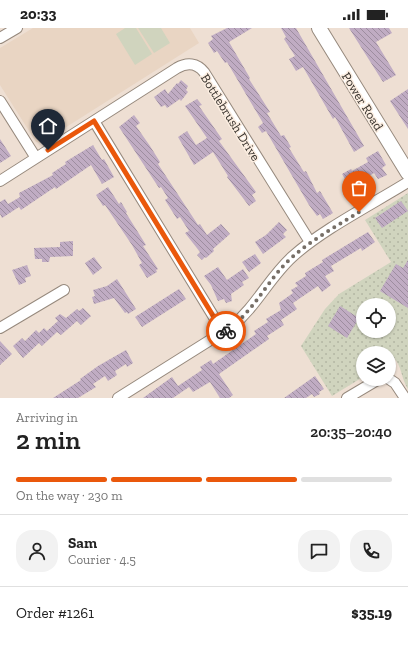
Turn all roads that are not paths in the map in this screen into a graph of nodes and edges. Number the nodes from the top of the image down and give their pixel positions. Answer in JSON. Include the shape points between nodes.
{"nodes":[{"id":1,"x":17,"y":28,"type":"edge"},
{"id":2,"x":319,"y":28,"type":"edge"},
{"id":3,"x":0,"y":38,"type":"edge"},
{"id":4,"x":0,"y":101,"type":"edge"},
{"id":5,"x":94,"y":121,"type":"junction"},
{"id":6,"x":36,"y":158,"type":"junction"},
{"id":7,"x":408,"y":173,"type":"edge"},
{"id":8,"x":0,"y":181,"type":"edge"},
{"id":9,"x":408,"y":182,"type":"edge"},
{"id":10,"x":310,"y":242,"type":"junction"},
{"id":11,"x":64,"y":290,"type":"dead end"},
{"id":12,"x":0,"y":328,"type":"edge"},
{"id":13,"x":223,"y":332,"type":"junction"},
{"id":14,"x":396,"y":384,"type":"edge"},
{"id":15,"x":367,"y":386,"type":"edge"},
{"id":16,"x":121,"y":397,"type":"edge"},
{"id":17,"x":347,"y":398,"type":"edge"},
{"id":18,"x":405,"y":398,"type":"edge"}],
"edges":[{"from":1,"to":3,"type":"street"},
{"from":2,"to":7,"type":"main road","name":"Power Road"},
{"from":4,"to":6,"type":"street"},
{"from":5,"to":6,"type":"street","name":"Bottlebrush Drive"},
{"from":5,"to":10,"type":"street","name":"Bottlebrush Drive","via":[[182,65],[198,66]]},
{"from":5,"to":13,"type":"street"},
{"from":6,"to":8,"type":"street","name":"Bottlebrush Drive"},
{"from":9,"to":10,"type":"street"},
{"from":10,"to":13,"type":"street","via":[[285,264],[247,313]]},
{"from":11,"to":12,"type":"street"},
{"from":13,"to":16,"type":"street"},
{"from":14,"to":18,"type":"street"},
{"from":15,"to":17,"type":"street"}]}
